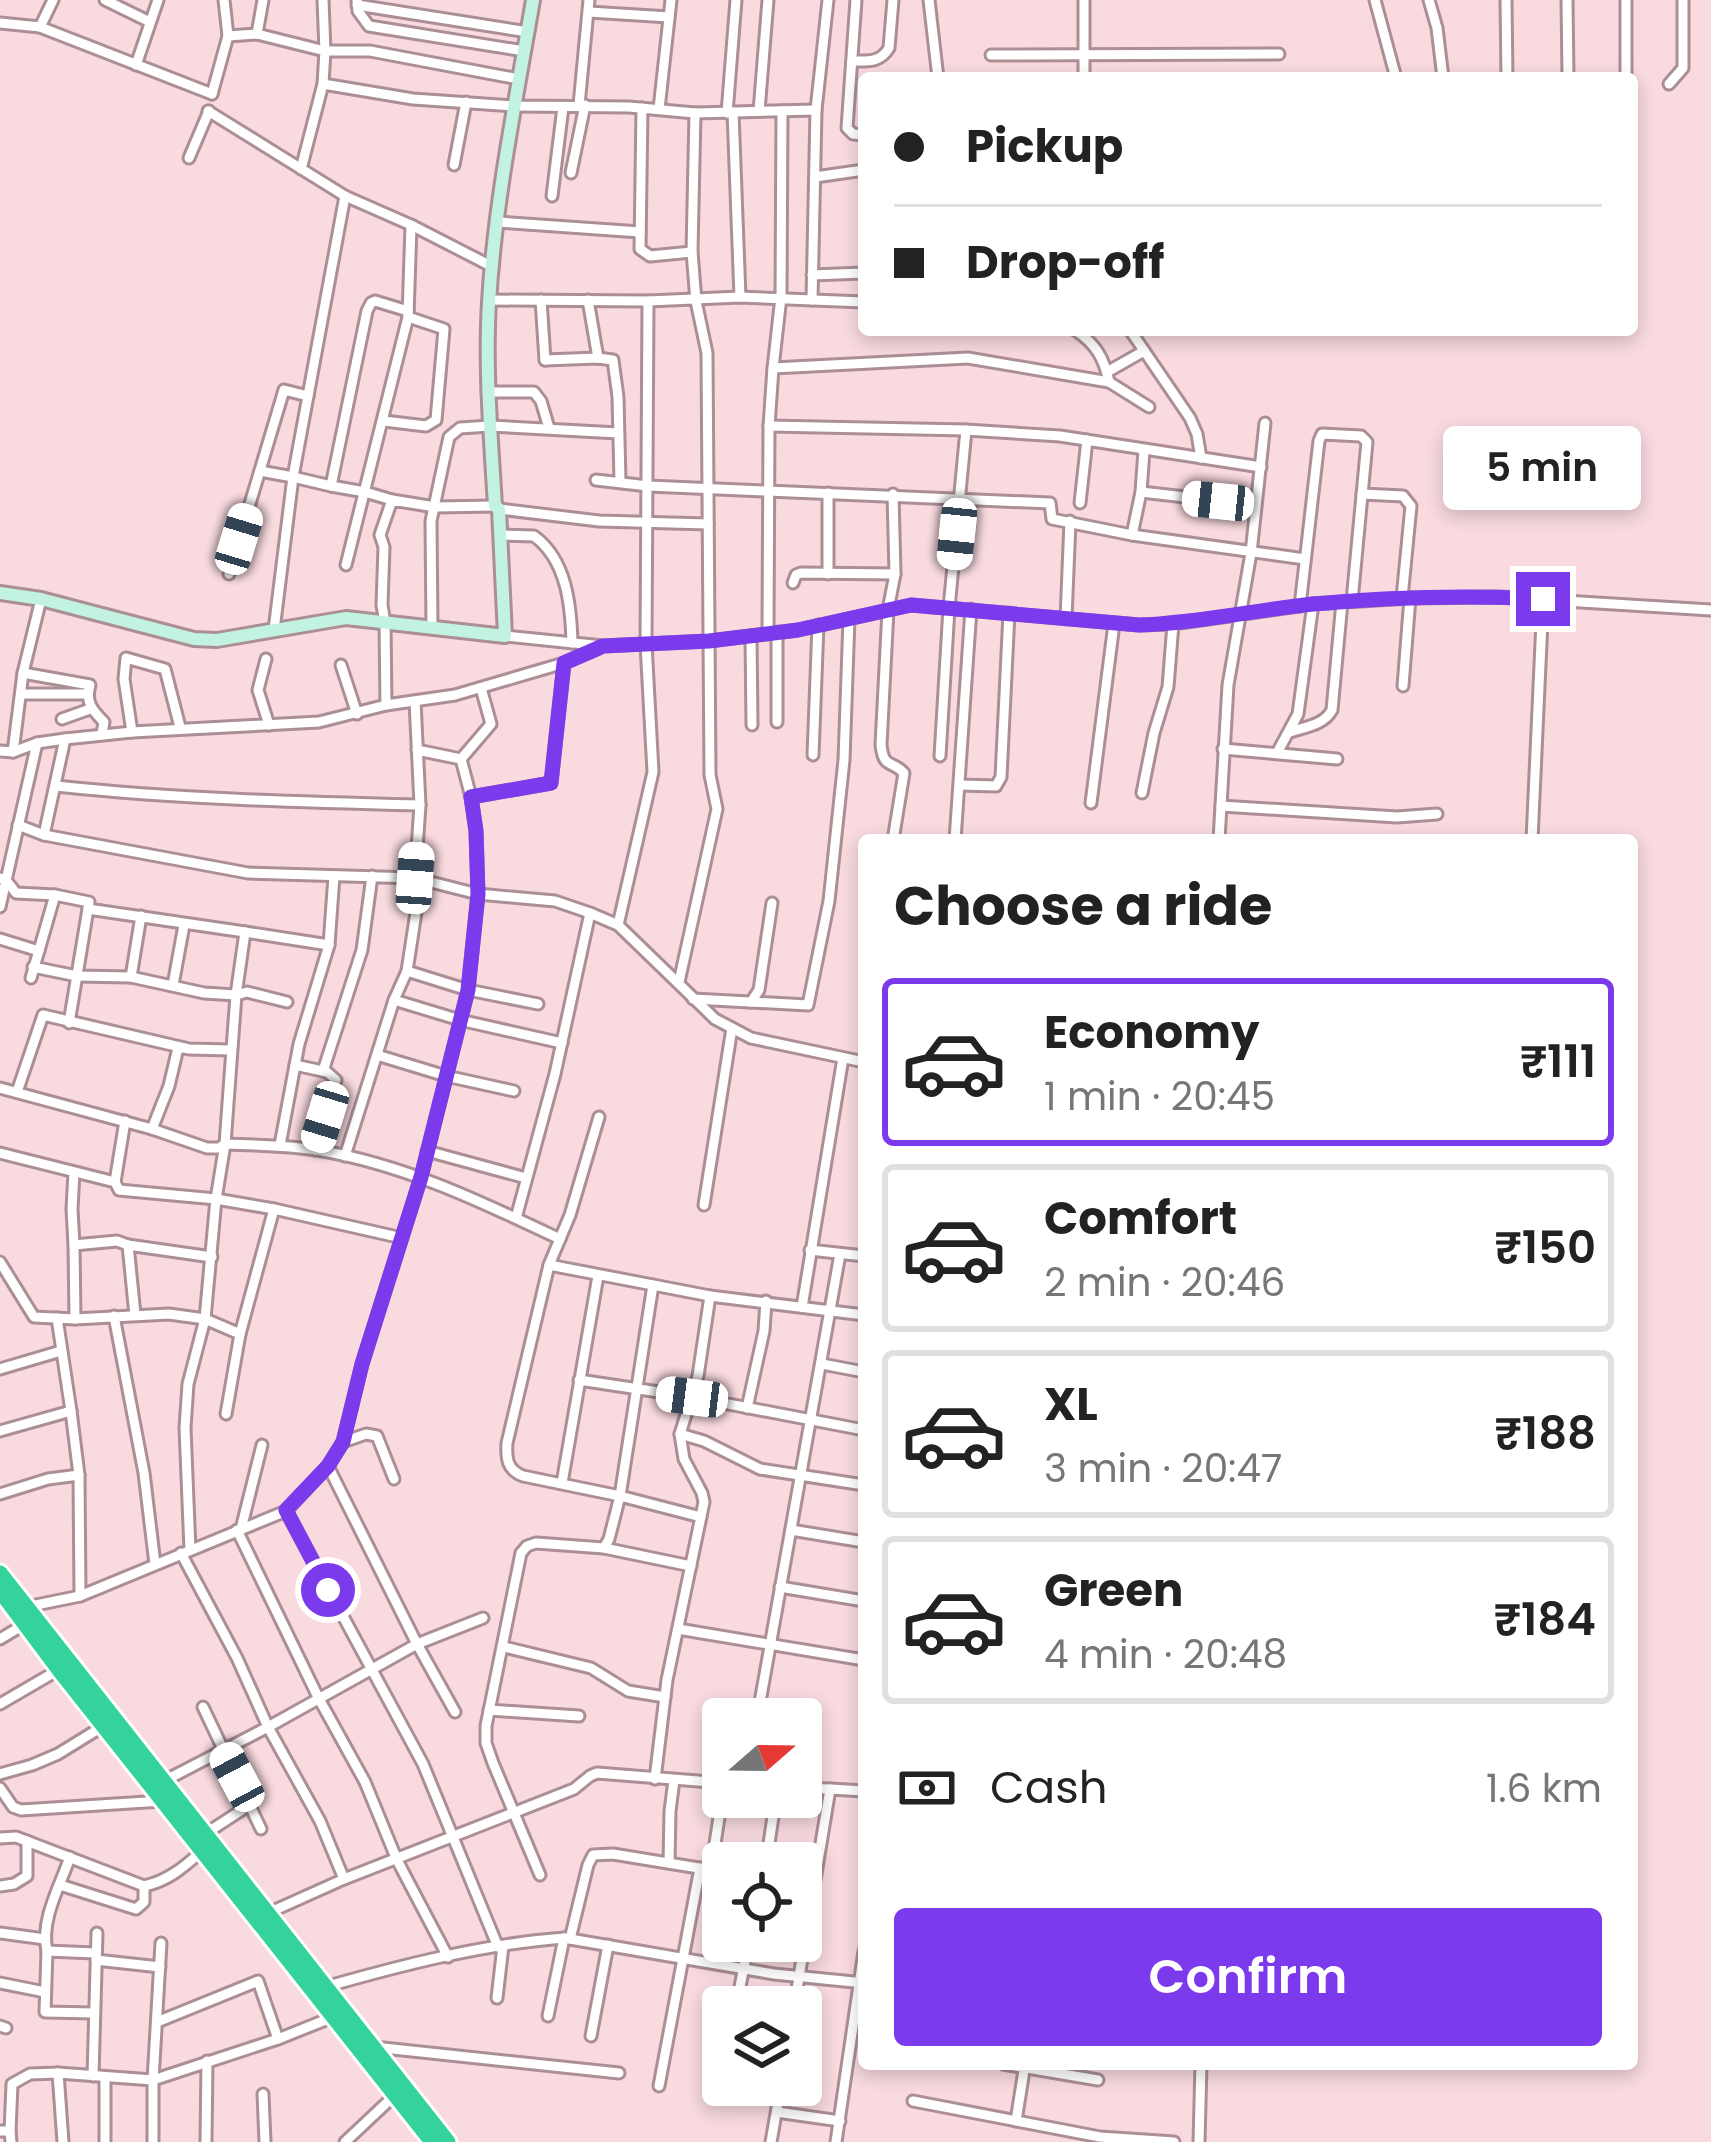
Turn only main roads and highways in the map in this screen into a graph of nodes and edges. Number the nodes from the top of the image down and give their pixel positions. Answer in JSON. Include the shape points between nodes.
{"nodes":[{"id":1,"x":0,"y":1573,"type":"edge"},
{"id":2,"x":0,"y":1591,"type":"edge"},
{"id":3,"x":26,"y":1615,"type":"junction"},
{"id":4,"x":64,"y":1666,"type":"junction"},
{"id":5,"x":159,"y":1790,"type":"junction"},
{"id":6,"x":203,"y":1843,"type":"junction"},
{"id":7,"x":432,"y":2142,"type":"edge"},
{"id":8,"x":448,"y":2142,"type":"edge"}],
"edges":[{"from":1,"to":3,"type":"highway"},
{"from":2,"to":3,"type":"highway"},
{"from":3,"to":4,"type":"highway"},
{"from":4,"to":5,"type":"highway"},
{"from":4,"to":5,"type":"highway"},
{"from":5,"to":6,"type":"highway"},
{"from":6,"to":7,"type":"highway"},
{"from":6,"to":8,"type":"highway"}]}
